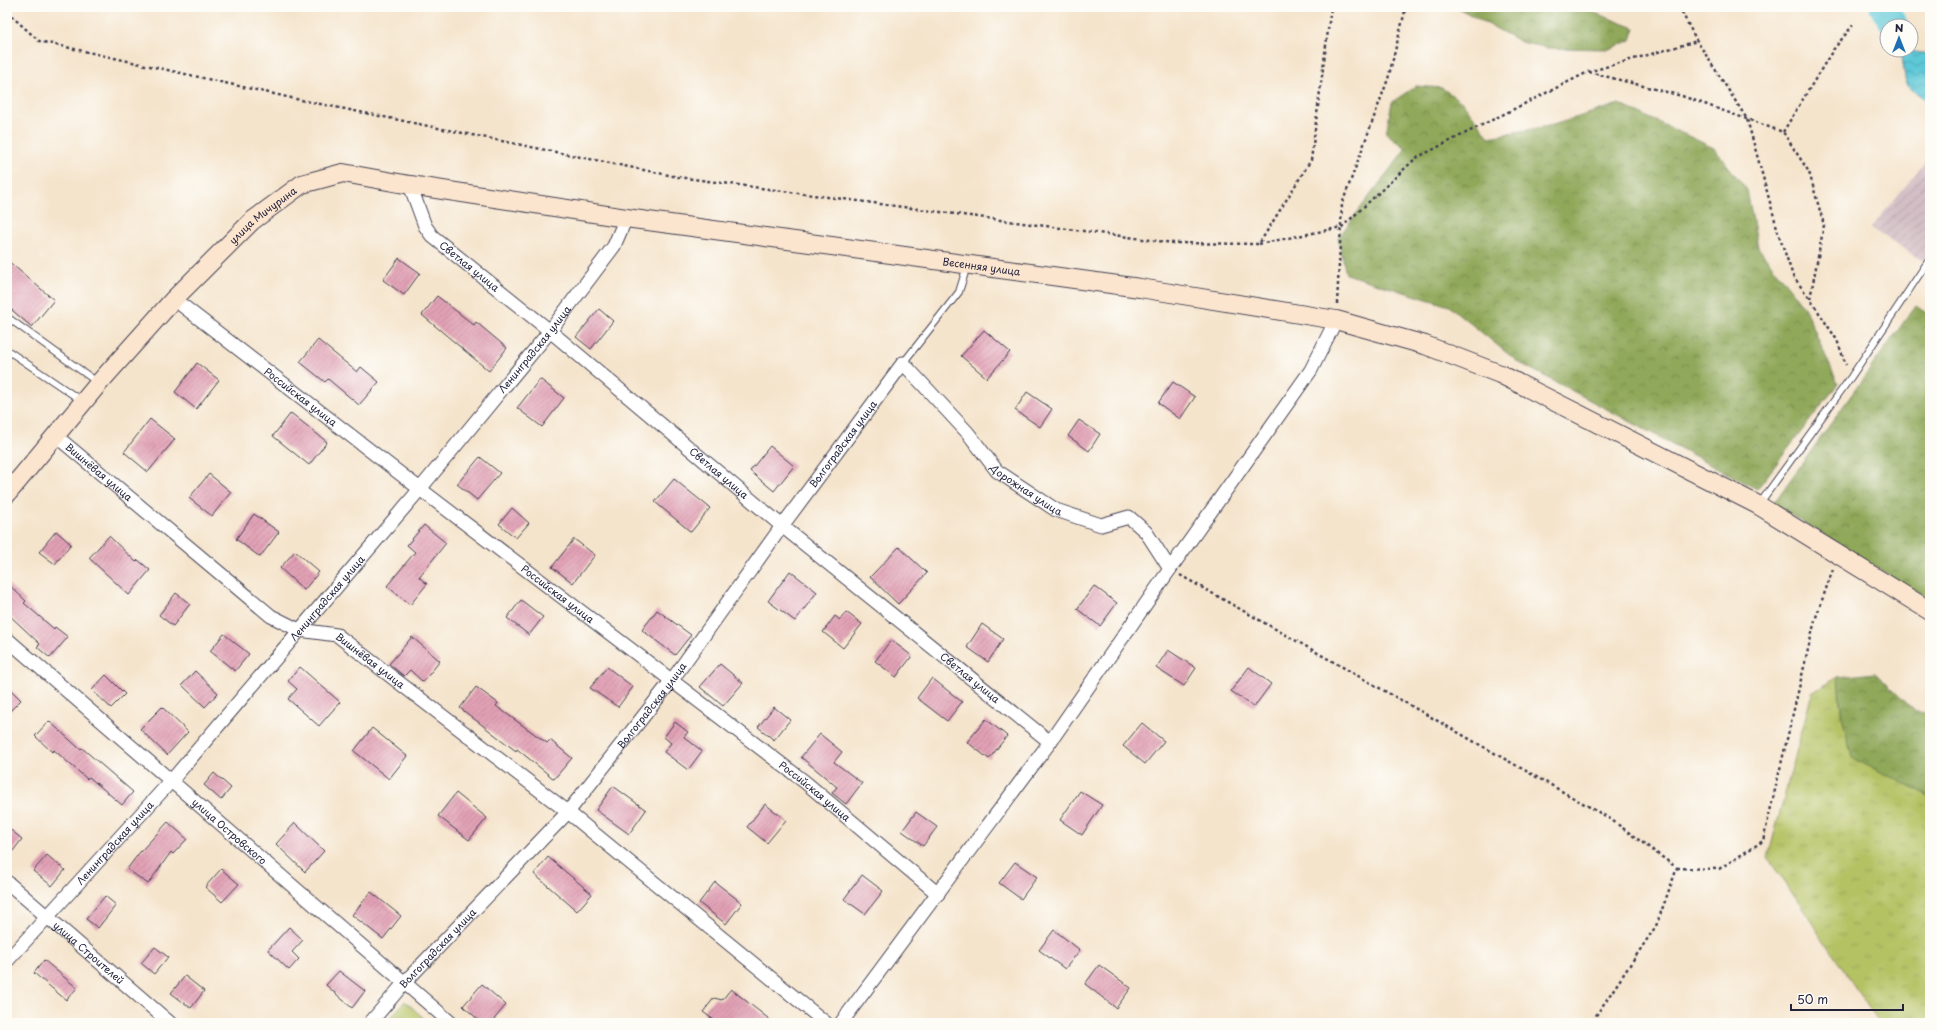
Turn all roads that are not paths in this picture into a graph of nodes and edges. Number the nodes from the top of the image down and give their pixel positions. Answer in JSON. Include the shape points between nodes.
{"nodes":[{"id":1,"x":410,"y":185,"type":"junction"},
{"id":2,"x":626,"y":218,"type":"junction"},
{"id":3,"x":1927,"y":263,"type":"dead end"},
{"id":4,"x":968,"y":265,"type":"junction"},
{"id":5,"x":174,"y":299,"type":"junction"},
{"id":6,"x":7,"y":318,"type":"edge"},
{"id":7,"x":1336,"y":320,"type":"junction"},
{"id":8,"x":550,"y":331,"type":"junction"},
{"id":9,"x":7,"y":350,"type":"edge"},
{"id":10,"x":903,"y":363,"type":"junction"},
{"id":11,"x":99,"y":383,"type":"junction"},
{"id":12,"x":83,"y":402,"type":"junction"},
{"id":13,"x":56,"y":436,"type":"junction"},
{"id":14,"x":420,"y":489,"type":"junction"},
{"id":15,"x":7,"y":494,"type":"edge"},
{"id":16,"x":1758,"y":506,"type":"junction"},
{"id":17,"x":782,"y":526,"type":"junction"},
{"id":18,"x":1170,"y":569,"type":"junction"},
{"id":19,"x":1930,"y":611,"type":"edge"},
{"id":20,"x":299,"y":630,"type":"junction"},
{"id":21,"x":7,"y":639,"type":"edge"},
{"id":22,"x":672,"y":680,"type":"junction"},
{"id":23,"x":1050,"y":742,"type":"junction"},
{"id":24,"x":172,"y":780,"type":"junction"},
{"id":25,"x":568,"y":812,"type":"junction"},
{"id":26,"x":7,"y":882,"type":"edge"},
{"id":27,"x":938,"y":894,"type":"junction"},
{"id":28,"x":47,"y":918,"type":"junction"},
{"id":29,"x":7,"y":961,"type":"edge"},
{"id":30,"x":405,"y":982,"type":"junction"},
{"id":31,"x":170,"y":1023,"type":"edge"},
{"id":32,"x":370,"y":1023,"type":"edge"},
{"id":33,"x":451,"y":1023,"type":"edge"},
{"id":34,"x":826,"y":1023,"type":"edge"},
{"id":35,"x":841,"y":1023,"type":"edge"}],
"edges":[{"from":1,"to":2,"type":"street","name":"улица Мичурина"},
{"from":1,"to":5,"type":"street","name":"улица Мичурина","via":[[343,173],[302,184],[252,221]]},
{"from":1,"to":8,"type":"street","name":"Светлая улица","via":[[425,226],[432,236]]},
{"from":2,"to":4,"type":"street","name":"Весенняя улица"},
{"from":2,"to":8,"type":"street","name":"Ленинградская улица","via":[[614,246]]},
{"from":3,"to":16,"type":"lane","via":[[1851,377]]},
{"from":4,"to":7,"type":"street","name":"Весенняя улица","via":[[1140,288]]},
{"from":4,"to":10,"type":"lane","via":[[959,292]]},
{"from":5,"to":11,"type":"street","name":"улица Мичурина"},
{"from":5,"to":14,"type":"street","name":"Российская улица"},
{"from":6,"to":11,"type":"lane"},
{"from":7,"to":16,"type":"street","name":"Весенняя улица","via":[[1425,345],[1500,374]]},
{"from":7,"to":18,"type":"street","via":[[1312,370]]},
{"from":8,"to":14,"type":"street","name":"Ленинградская улица"},
{"from":8,"to":17,"type":"street","name":"Светлая улица"},
{"from":9,"to":12,"type":"lane"},
{"from":10,"to":17,"type":"street","name":"Волгоградская улица"},
{"from":10,"to":18,"type":"street","name":"Дорожная улица","via":[[968,434],[996,471],[1056,510],[1101,525],[1129,517],[1146,532]]},
{"from":11,"to":12,"type":"street","name":"улица Мичурина"},
{"from":12,"to":13,"type":"street","name":"улица Мичурина"},
{"from":13,"to":15,"type":"street","name":"улица Мичурина"},
{"from":13,"to":20,"type":"street","name":"Вишнёвая улица","via":[[271,616]]},
{"from":14,"to":20,"type":"street","name":"Ленинградская улица"},
{"from":14,"to":22,"type":"street","name":"Российская улица"},
{"from":16,"to":19,"type":"street","name":"Весенняя улица"},
{"from":17,"to":22,"type":"street","name":"Волгоградская улица"},
{"from":17,"to":23,"type":"street","name":"Светлая улица"},
{"from":18,"to":23,"type":"street"},
{"from":20,"to":24,"type":"street","name":"Ленинградская улица"},
{"from":20,"to":25,"type":"street","name":"Вишнёвая улица","via":[[337,635]]},
{"from":21,"to":24,"type":"street","name":"улица Островского"},
{"from":22,"to":25,"type":"street","name":"Волгоградская улица"},
{"from":22,"to":27,"type":"street","name":"Российская улица","via":[[805,782]]},
{"from":23,"to":27,"type":"street"},
{"from":24,"to":28,"type":"street","name":"Ленинградская улица"},
{"from":24,"to":30,"type":"street","name":"улица Островского"},
{"from":25,"to":30,"type":"street","name":"Волгоградская улица"},
{"from":25,"to":34,"type":"street","name":"Вишнёвая улица"},
{"from":26,"to":28,"type":"street","name":"улица Строителей"},
{"from":27,"to":35,"type":"street"},
{"from":28,"to":29,"type":"street","name":"Ленинградская улица"},
{"from":28,"to":31,"type":"street","name":"улица Строителей"},
{"from":30,"to":32,"type":"street","name":"Волгоградская улица"},
{"from":30,"to":33,"type":"street","name":"улица Островского"}]}
